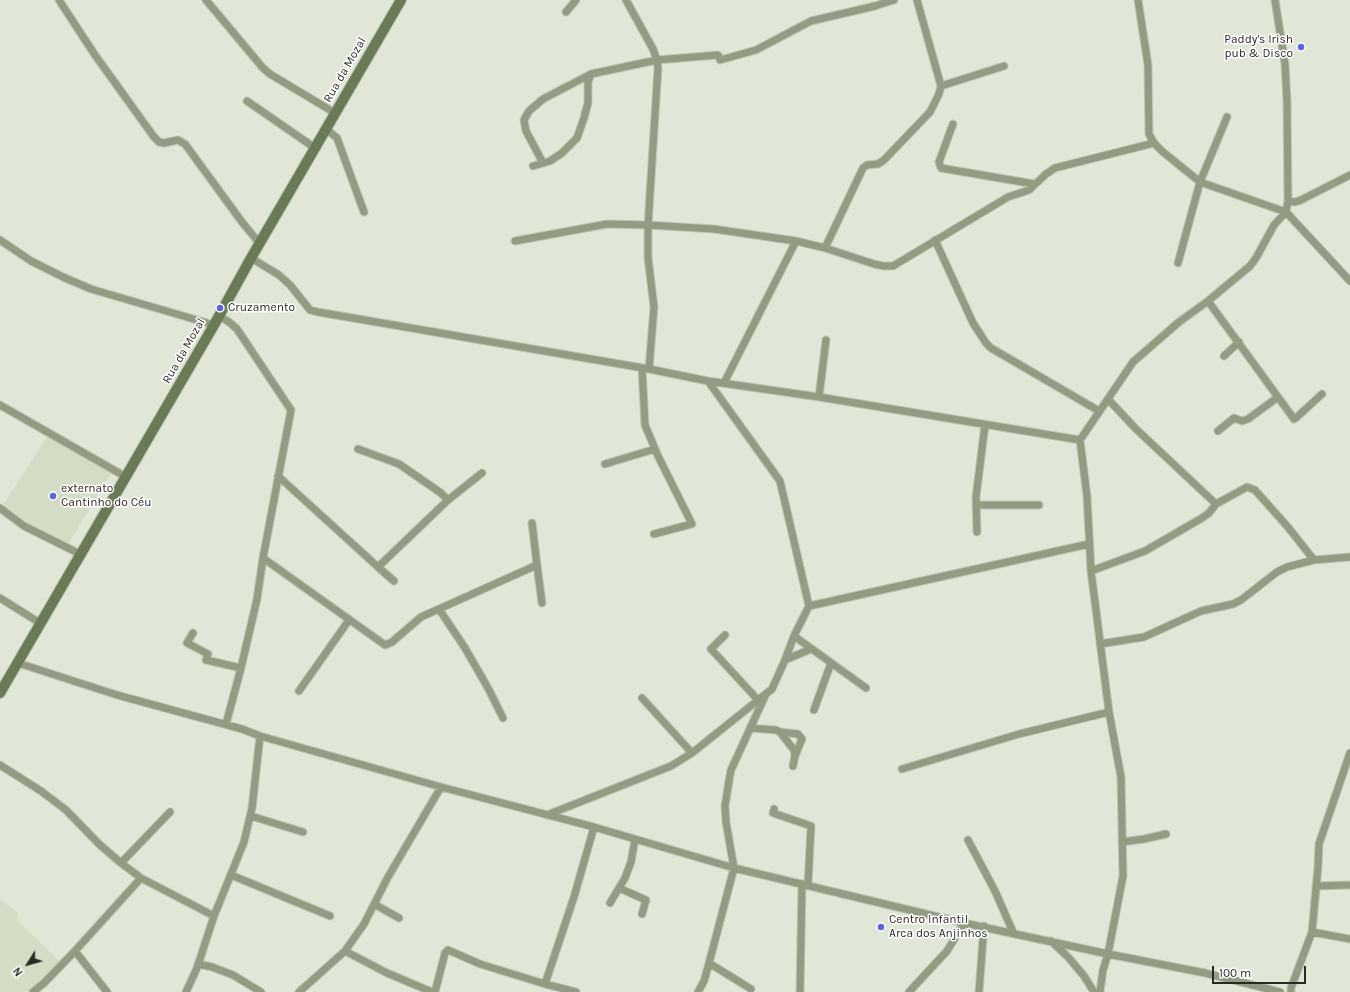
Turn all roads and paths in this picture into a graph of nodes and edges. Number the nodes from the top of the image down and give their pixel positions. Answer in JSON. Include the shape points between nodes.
{"nodes":[{"id":1,"x":59,"y":0,"type":"edge"},
{"id":2,"x":206,"y":0,"type":"edge"},
{"id":3,"x":401,"y":0,"type":"edge"},
{"id":4,"x":576,"y":0,"type":"edge"},
{"id":5,"x":626,"y":0,"type":"edge"},
{"id":6,"x":894,"y":0,"type":"edge"},
{"id":7,"x":917,"y":0,"type":"edge"},
{"id":8,"x":1138,"y":0,"type":"edge"},
{"id":9,"x":1275,"y":0,"type":"edge"},
{"id":10,"x":566,"y":12,"type":"dead end"},
{"id":11,"x":657,"y":60,"type":"junction"},
{"id":12,"x":1004,"y":66,"type":"dead end"},
{"id":13,"x":591,"y":74,"type":"junction"},
{"id":14,"x":941,"y":86,"type":"junction"},
{"id":15,"x":247,"y":101,"type":"dead end"},
{"id":16,"x":335,"y":113,"type":"junction"},
{"id":17,"x":1228,"y":117,"type":"dead end"},
{"id":18,"x":953,"y":124,"type":"dead end"},
{"id":19,"x":326,"y":130,"type":"junction"},
{"id":20,"x":1154,"y":143,"type":"junction"},
{"id":21,"x":315,"y":148,"type":"junction"},
{"id":22,"x":543,"y":163,"type":"junction"},
{"id":23,"x":533,"y":166,"type":"dead end"},
{"id":24,"x":1350,"y":175,"type":"edge"},
{"id":25,"x":1200,"y":182,"type":"junction"},
{"id":26,"x":1034,"y":184,"type":"junction"},
{"id":27,"x":1288,"y":201,"type":"junction"},
{"id":28,"x":364,"y":212,"type":"dead end"},
{"id":29,"x":1286,"y":212,"type":"junction"},
{"id":30,"x":648,"y":225,"type":"junction"},
{"id":31,"x":0,"y":240,"type":"edge"},
{"id":32,"x":935,"y":240,"type":"junction"},
{"id":33,"x":515,"y":241,"type":"dead end"},
{"id":34,"x":796,"y":241,"type":"junction"},
{"id":35,"x":260,"y":244,"type":"junction"},
{"id":36,"x":825,"y":248,"type":"junction"},
{"id":37,"x":251,"y":258,"type":"junction"},
{"id":38,"x":1178,"y":263,"type":"dead end"},
{"id":39,"x":1350,"y":281,"type":"edge"},
{"id":40,"x":1208,"y":300,"type":"junction"},
{"id":41,"x":217,"y":320,"type":"junction"},
{"id":42,"x":826,"y":340,"type":"dead end"},
{"id":43,"x":1239,"y":342,"type":"junction"},
{"id":44,"x":1224,"y":356,"type":"dead end"},
{"id":45,"x":645,"y":369,"type":"junction"},
{"id":46,"x":708,"y":381,"type":"junction"},
{"id":47,"x":724,"y":383,"type":"junction"},
{"id":48,"x":1322,"y":394,"type":"dead end"},
{"id":49,"x":819,"y":397,"type":"junction"},
{"id":50,"x":1278,"y":397,"type":"junction"},
{"id":51,"x":1108,"y":399,"type":"junction"},
{"id":52,"x":0,"y":405,"type":"edge"},
{"id":53,"x":1099,"y":411,"type":"junction"},
{"id":54,"x":985,"y":425,"type":"junction"},
{"id":55,"x":1218,"y":431,"type":"dead end"},
{"id":56,"x":1080,"y":440,"type":"junction"},
{"id":57,"x":358,"y":449,"type":"dead end"},
{"id":58,"x":655,"y":449,"type":"junction"},
{"id":59,"x":604,"y":464,"type":"dead end"},
{"id":60,"x":482,"y":473,"type":"dead end"},
{"id":61,"x":278,"y":476,"type":"junction"},
{"id":62,"x":126,"y":477,"type":"junction"},
{"id":63,"x":448,"y":500,"type":"junction"},
{"id":64,"x":1216,"y":504,"type":"junction"},
{"id":65,"x":977,"y":505,"type":"junction"},
{"id":66,"x":1039,"y":505,"type":"dead end"},
{"id":67,"x":0,"y":508,"type":"edge"},
{"id":68,"x":532,"y":524,"type":"dead end"},
{"id":69,"x":977,"y":532,"type":"dead end"},
{"id":70,"x":654,"y":534,"type":"dead end"},
{"id":71,"x":1089,"y":544,"type":"junction"},
{"id":72,"x":80,"y":554,"type":"junction"},
{"id":73,"x":1350,"y":557,"type":"edge"},
{"id":74,"x":264,"y":558,"type":"junction"},
{"id":75,"x":1314,"y":560,"type":"junction"},
{"id":76,"x":537,"y":565,"type":"junction"},
{"id":77,"x":378,"y":567,"type":"junction"},
{"id":78,"x":1091,"y":572,"type":"junction"},
{"id":79,"x":394,"y":581,"type":"dead end"},
{"id":80,"x":0,"y":598,"type":"edge"},
{"id":81,"x":542,"y":603,"type":"dead end"},
{"id":82,"x":809,"y":606,"type":"junction"},
{"id":83,"x":439,"y":609,"type":"junction"},
{"id":84,"x":349,"y":620,"type":"junction"},
{"id":85,"x":40,"y":623,"type":"junction"},
{"id":86,"x":193,"y":633,"type":"dead end"},
{"id":87,"x":725,"y":635,"type":"dead end"},
{"id":88,"x":794,"y":636,"type":"junction"},
{"id":89,"x":1100,"y":644,"type":"junction"},
{"id":90,"x":811,"y":649,"type":"junction"},
{"id":91,"x":785,"y":660,"type":"junction"},
{"id":92,"x":18,"y":663,"type":"junction"},
{"id":93,"x":831,"y":663,"type":"junction"},
{"id":94,"x":241,"y":668,"type":"junction"},
{"id":95,"x":866,"y":688,"type":"dead end"},
{"id":96,"x":299,"y":691,"type":"dead end"},
{"id":97,"x":0,"y":693,"type":"edge"},
{"id":98,"x":766,"y":694,"type":"junction"},
{"id":99,"x":642,"y":698,"type":"dead end"},
{"id":100,"x":758,"y":700,"type":"junction"},
{"id":101,"x":814,"y":710,"type":"dead end"},
{"id":102,"x":1109,"y":712,"type":"junction"},
{"id":103,"x":503,"y":718,"type":"dead end"},
{"id":104,"x":226,"y":724,"type":"junction"},
{"id":105,"x":750,"y":728,"type":"junction"},
{"id":106,"x":780,"y":732,"type":"junction"},
{"id":107,"x":260,"y":736,"type":"junction"},
{"id":108,"x":692,"y":753,"type":"junction"},
{"id":109,"x":1350,"y":753,"type":"edge"},
{"id":110,"x":795,"y":756,"type":"junction"},
{"id":111,"x":0,"y":765,"type":"edge"},
{"id":112,"x":793,"y":766,"type":"dead end"},
{"id":113,"x":902,"y":769,"type":"dead end"},
{"id":114,"x":441,"y":787,"type":"junction"},
{"id":115,"x":774,"y":809,"type":"dead end"},
{"id":116,"x":170,"y":812,"type":"dead end"},
{"id":117,"x":548,"y":815,"type":"junction"},
{"id":118,"x":251,"y":816,"type":"junction"},
{"id":119,"x":594,"y":827,"type":"junction"},
{"id":120,"x":303,"y":832,"type":"dead end"},
{"id":121,"x":1166,"y":834,"type":"dead end"},
{"id":122,"x":635,"y":839,"type":"junction"},
{"id":123,"x":968,"y":840,"type":"dead end"},
{"id":124,"x":1122,"y":842,"type":"junction"},
{"id":125,"x":121,"y":863,"type":"junction"},
{"id":126,"x":734,"y":868,"type":"junction"},
{"id":127,"x":231,"y":875,"type":"junction"},
{"id":128,"x":141,"y":878,"type":"junction"},
{"id":129,"x":805,"y":884,"type":"junction"},
{"id":130,"x":1350,"y":885,"type":"edge"},
{"id":131,"x":1316,"y":886,"type":"junction"},
{"id":132,"x":619,"y":888,"type":"junction"},
{"id":133,"x":610,"y":903,"type":"dead end"},
{"id":134,"x":374,"y":904,"type":"junction"},
{"id":135,"x":642,"y":914,"type":"dead end"},
{"id":136,"x":214,"y":916,"type":"junction"},
{"id":137,"x":330,"y":916,"type":"dead end"},
{"id":138,"x":399,"y":918,"type":"dead end"},
{"id":139,"x":964,"y":923,"type":"junction"},
{"id":140,"x":984,"y":926,"type":"junction"},
{"id":141,"x":1013,"y":932,"type":"junction"},
{"id":142,"x":1312,"y":932,"type":"junction"},
{"id":143,"x":1350,"y":939,"type":"edge"},
{"id":144,"x":1051,"y":940,"type":"junction"},
{"id":145,"x":76,"y":951,"type":"junction"},
{"id":146,"x":345,"y":951,"type":"junction"},
{"id":147,"x":1108,"y":954,"type":"junction"},
{"id":148,"x":709,"y":963,"type":"junction"},
{"id":149,"x":198,"y":964,"type":"junction"},
{"id":150,"x":545,"y":984,"type":"junction"},
{"id":151,"x":751,"y":989,"type":"dead end"},
{"id":152,"x":33,"y":992,"type":"edge"},
{"id":153,"x":107,"y":992,"type":"edge"},
{"id":154,"x":186,"y":992,"type":"edge"},
{"id":155,"x":260,"y":992,"type":"edge"},
{"id":156,"x":300,"y":992,"type":"edge"},
{"id":157,"x":433,"y":992,"type":"edge"},
{"id":158,"x":576,"y":992,"type":"edge"},
{"id":159,"x":698,"y":992,"type":"edge"},
{"id":160,"x":800,"y":992,"type":"edge"},
{"id":161,"x":909,"y":992,"type":"edge"},
{"id":162,"x":980,"y":992,"type":"edge"},
{"id":163,"x":1094,"y":992,"type":"edge"},
{"id":164,"x":1100,"y":992,"type":"edge"},
{"id":165,"x":1280,"y":992,"type":"edge"},
{"id":166,"x":1291,"y":992,"type":"edge"}],
"edges":[{"from":1,"to":35,"type":"street","via":[[95,56],[154,137],[159,142],[178,140],[185,144]]},
{"from":2,"to":16,"type":"street","via":[[263,68]]},
{"from":3,"to":16,"type":"main road","name":"Rua da Mozal"},
{"from":4,"to":10,"type":"street"},
{"from":5,"to":11,"type":"street"},
{"from":6,"to":11,"type":"street","via":[[811,21],[756,50],[720,60],[718,55]]},
{"from":7,"to":14,"type":"street"},
{"from":8,"to":20,"type":"street","via":[[1148,65],[1149,134]]},
{"from":9,"to":27,"type":"street","via":[[1288,102]]},
{"from":11,"to":13,"type":"street"},
{"from":11,"to":30,"type":"street"},
{"from":12,"to":14,"type":"street"},
{"from":13,"to":22,"type":"street","via":[[588,82],[588,103],[577,138],[562,153]]},
{"from":13,"to":22,"type":"street","via":[[543,99],[529,111],[524,120],[526,132]]},
{"from":14,"to":36,"type":"street","via":[[930,112],[884,160],[864,168]]},
{"from":15,"to":21,"type":"street"},
{"from":16,"to":19,"type":"main road","name":"Rua da Mozal"},
{"from":17,"to":25,"type":"street"},
{"from":18,"to":26,"type":"street","via":[[939,162],[941,168]]},
{"from":19,"to":21,"type":"main road","name":"Rua da Mozal"},
{"from":19,"to":28,"type":"street","via":[[338,138]]},
{"from":20,"to":25,"type":"street"},
{"from":20,"to":26,"type":"street","via":[[1055,168]]},
{"from":21,"to":35,"type":"main road","name":"Rua da Mozal"},
{"from":22,"to":23,"type":"street"},
{"from":24,"to":27,"type":"street","via":[[1301,200]]},
{"from":25,"to":29,"type":"street"},
{"from":25,"to":38,"type":"street"},
{"from":26,"to":32,"type":"street","via":[[1029,190],[1008,197]]},
{"from":27,"to":29,"type":"street"},
{"from":29,"to":39,"type":"street"},
{"from":29,"to":40,"type":"street","via":[[1274,225],[1250,266]]},
{"from":30,"to":33,"type":"street","via":[[607,224]]},
{"from":30,"to":34,"type":"street","via":[[714,229]]},
{"from":30,"to":45,"type":"street","via":[[648,258],[654,307]]},
{"from":31,"to":41,"type":"street","via":[[31,261],[84,286]]},
{"from":32,"to":36,"type":"street","via":[[893,266],[874,264]]},
{"from":32,"to":53,"type":"street","via":[[973,323],[986,343]]},
{"from":34,"to":36,"type":"street"},
{"from":34,"to":47,"type":"street"},
{"from":35,"to":37,"type":"main road","name":"Rua da Mozal"},
{"from":37,"to":41,"type":"main road","name":"Rua da Mozal"},
{"from":37,"to":45,"type":"street","via":[[279,275],[310,310]]},
{"from":40,"to":43,"type":"street"},
{"from":40,"to":51,"type":"street","via":[[1133,362]]},
{"from":41,"to":61,"type":"street","via":[[229,322],[236,329],[291,410]]},
{"from":41,"to":62,"type":"main road","name":"Rua da Mozal"},
{"from":42,"to":49,"type":"street"},
{"from":43,"to":44,"type":"street"},
{"from":43,"to":50,"type":"street"},
{"from":45,"to":46,"type":"street"},
{"from":45,"to":58,"type":"street","via":[[644,421]]},
{"from":46,"to":47,"type":"street"},
{"from":46,"to":82,"type":"street","via":[[780,481]]},
{"from":47,"to":49,"type":"street"},
{"from":48,"to":50,"type":"street","via":[[1295,419]]},
{"from":49,"to":54,"type":"street"},
{"from":50,"to":55,"type":"street","via":[[1248,419],[1242,421],[1234,418]]},
{"from":51,"to":53,"type":"street"},
{"from":51,"to":64,"type":"street"},
{"from":52,"to":62,"type":"street"},
{"from":53,"to":56,"type":"street"},
{"from":54,"to":56,"type":"street"},
{"from":54,"to":65,"type":"street"},
{"from":56,"to":71,"type":"street","via":[[1087,496]]},
{"from":57,"to":63,"type":"street","via":[[399,464],[442,493]]},
{"from":58,"to":59,"type":"street"},
{"from":58,"to":70,"type":"street","via":[[692,524]]},
{"from":60,"to":63,"type":"street"},
{"from":61,"to":74,"type":"street"},
{"from":61,"to":77,"type":"street"},
{"from":62,"to":72,"type":"main road","name":"Rua da Mozal"},
{"from":63,"to":77,"type":"street"},
{"from":64,"to":75,"type":"street","via":[[1247,487],[1255,490]]},
{"from":64,"to":78,"type":"street","via":[[1202,518],[1145,551]]},
{"from":65,"to":66,"type":"street"},
{"from":65,"to":69,"type":"street"},
{"from":67,"to":72,"type":"street","via":[[24,526]]},
{"from":68,"to":76,"type":"street"},
{"from":71,"to":78,"type":"street"},
{"from":71,"to":82,"type":"street"},
{"from":72,"to":85,"type":"main road","name":"Rua da Mozal"},
{"from":73,"to":75,"type":"street"},
{"from":74,"to":84,"type":"street"},
{"from":74,"to":94,"type":"street","via":[[258,599]]},
{"from":75,"to":89,"type":"street","via":[[1277,572],[1233,604],[1201,611],[1144,637]]},
{"from":76,"to":81,"type":"street"},
{"from":76,"to":83,"type":"street"},
{"from":77,"to":79,"type":"street"},
{"from":78,"to":89,"type":"street"},
{"from":80,"to":85,"type":"street"},
{"from":82,"to":88,"type":"street"},
{"from":83,"to":84,"type":"street","via":[[421,617],[385,645]]},
{"from":83,"to":103,"type":"street","via":[[465,648]]},
{"from":84,"to":96,"type":"street"},
{"from":85,"to":92,"type":"main road","name":"Rua da Mozal"},
{"from":86,"to":94,"type":"street","via":[[187,643],[208,654],[206,660]]},
{"from":87,"to":100,"type":"street","via":[[711,649]]},
{"from":88,"to":90,"type":"street"},
{"from":88,"to":91,"type":"street"},
{"from":89,"to":102,"type":"street"},
{"from":90,"to":91,"type":"street"},
{"from":90,"to":93,"type":"street"},
{"from":91,"to":98,"type":"street","via":[[776,682]]},
{"from":92,"to":97,"type":"main road","name":"Rua da Mozal"},
{"from":92,"to":104,"type":"street","via":[[117,695]]},
{"from":93,"to":95,"type":"street"},
{"from":93,"to":101,"type":"street"},
{"from":94,"to":104,"type":"street"},
{"from":98,"to":100,"type":"street"},
{"from":98,"to":105,"type":"street"},
{"from":99,"to":108,"type":"street"},
{"from":100,"to":108,"type":"street"},
{"from":102,"to":113,"type":"street","via":[[1019,734]]},
{"from":102,"to":124,"type":"street","via":[[1121,777]]},
{"from":104,"to":107,"type":"street"},
{"from":105,"to":106,"type":"street"},
{"from":105,"to":126,"type":"street","via":[[731,770],[725,806]]},
{"from":106,"to":110,"type":"street","via":[[794,750]]},
{"from":106,"to":110,"type":"street","via":[[798,734],[802,739]]},
{"from":107,"to":114,"type":"street"},
{"from":107,"to":118,"type":"street"},
{"from":108,"to":117,"type":"street","via":[[671,766]]},
{"from":109,"to":131,"type":"street","via":[[1319,844]]},
{"from":110,"to":112,"type":"street"},
{"from":111,"to":125,"type":"street","via":[[66,810]]},
{"from":114,"to":117,"type":"street"},
{"from":114,"to":134,"type":"street"},
{"from":115,"to":129,"type":"street","via":[[773,813],[811,826]]},
{"from":116,"to":125,"type":"street"},
{"from":117,"to":119,"type":"street"},
{"from":118,"to":120,"type":"street"},
{"from":118,"to":127,"type":"street"},
{"from":119,"to":122,"type":"street"},
{"from":119,"to":150,"type":"street"},
{"from":121,"to":124,"type":"street"},
{"from":122,"to":126,"type":"street"},
{"from":122,"to":132,"type":"street","via":[[631,862]]},
{"from":123,"to":141,"type":"street"},
{"from":124,"to":147,"type":"street","via":[[1123,876]]},
{"from":125,"to":128,"type":"street"},
{"from":126,"to":129,"type":"street"},
{"from":126,"to":148,"type":"street"},
{"from":127,"to":136,"type":"street"},
{"from":127,"to":137,"type":"street"},
{"from":128,"to":136,"type":"street"},
{"from":128,"to":145,"type":"street"},
{"from":129,"to":139,"type":"street"},
{"from":129,"to":160,"type":"street"},
{"from":130,"to":131,"type":"street"},
{"from":131,"to":142,"type":"street"},
{"from":132,"to":133,"type":"street"},
{"from":132,"to":135,"type":"street","via":[[646,900]]},
{"from":134,"to":138,"type":"street"},
{"from":134,"to":146,"type":"street"},
{"from":136,"to":149,"type":"street"},
{"from":139,"to":140,"type":"street"},
{"from":139,"to":161,"type":"street","via":[[947,951]]},
{"from":140,"to":141,"type":"street"},
{"from":140,"to":162,"type":"street"},
{"from":141,"to":144,"type":"street"},
{"from":142,"to":143,"type":"street"},
{"from":142,"to":166,"type":"street"},
{"from":144,"to":147,"type":"street"},
{"from":144,"to":163,"type":"street","via":[[1084,976]]},
{"from":145,"to":152,"type":"street"},
{"from":145,"to":153,"type":"street"},
{"from":146,"to":156,"type":"street"},
{"from":146,"to":157,"type":"street","via":[[387,973]]},
{"from":147,"to":164,"type":"street","via":[[1102,970]]},
{"from":147,"to":165,"type":"street","via":[[1205,973]]},
{"from":148,"to":151,"type":"street"},
{"from":148,"to":159,"type":"street"},
{"from":149,"to":154,"type":"street"},
{"from":149,"to":155,"type":"street","via":[[233,975]]},
{"from":150,"to":157,"type":"street","via":[[480,964],[448,950]]},
{"from":150,"to":158,"type":"street"}]}
